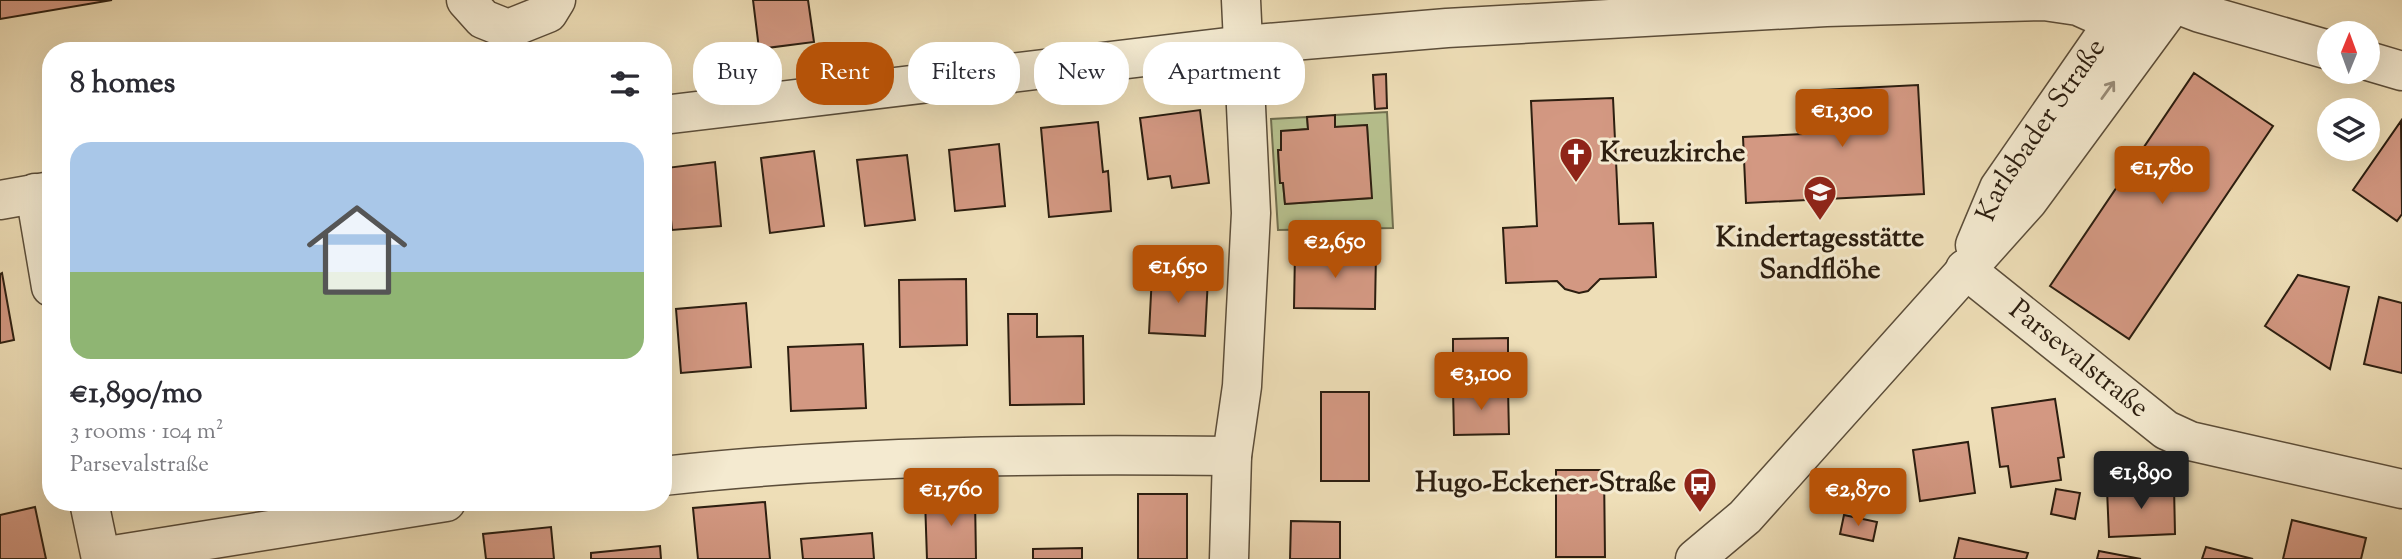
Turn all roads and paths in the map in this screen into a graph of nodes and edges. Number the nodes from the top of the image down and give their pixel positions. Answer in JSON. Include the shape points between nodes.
{"nodes":[{"id":1,"x":466,"y":0,"type":"edge"},
{"id":2,"x":556,"y":0,"type":"edge"},
{"id":3,"x":1241,"y":0,"type":"edge"},
{"id":4,"x":2172,"y":1,"type":"edge"},
{"id":5,"x":1826,"y":3,"type":"edge"},
{"id":6,"x":2131,"y":20,"type":"edge"},
{"id":7,"x":1244,"y":42,"type":"edge"},
{"id":8,"x":1280,"y":42,"type":"edge"},
{"id":9,"x":2317,"y":46,"type":"edge"},
{"id":10,"x":1143,"y":57,"type":"edge"},
{"id":11,"x":2380,"y":65,"type":"edge"},
{"id":12,"x":2402,"y":71,"type":"edge"},
{"id":13,"x":1246,"y":105,"type":"edge"},
{"id":14,"x":672,"y":114,"type":"edge"},
{"id":15,"x":29,"y":195,"type":"edge"},
{"id":16,"x":42,"y":249,"type":"edge"},
{"id":17,"x":1965,"y":269,"type":"junction"},
{"id":18,"x":1232,"y":456,"type":"junction"},
{"id":19,"x":672,"y":474,"type":"edge"},
{"id":20,"x":2402,"y":489,"type":"edge"},
{"id":21,"x":91,"y":511,"type":"edge"},
{"id":22,"x":391,"y":511,"type":"edge"},
{"id":23,"x":101,"y":558,"type":"edge"},
{"id":24,"x":1229,"y":559,"type":"edge"},
{"id":25,"x":1695,"y":559,"type":"edge"}],
"edges":[{"from":1,"to":2,"type":"street","via":[[483,19],[508,29],[548,13]]},
{"from":3,"to":7,"type":"street"},
{"from":4,"to":6,"type":"street","name":"Karlsbader Straße"},
{"from":4,"to":9,"type":"street"},
{"from":5,"to":6,"type":"street","via":[[2044,1]]},
{"from":5,"to":8,"type":"street"},
{"from":6,"to":17,"type":"street","name":"Karlsbader Straße","via":[[2028,201]]},
{"from":10,"to":14,"type":"street"},
{"from":11,"to":12,"type":"street"},
{"from":13,"to":18,"type":"street","via":[[1251,213],[1242,386]]},
{"from":15,"to":16,"type":"street"},
{"from":17,"to":20,"type":"street","name":"Parsevalstraße","via":[[2166,430],[2190,441]]},
{"from":17,"to":25,"type":"street","name":"Karlsbader Straße","via":[[1745,517]]},
{"from":18,"to":19,"type":"street","via":[[1022,454]]},
{"from":18,"to":24,"type":"street"},
{"from":21,"to":23,"type":"street"},
{"from":22,"to":23,"type":"street"}]}
